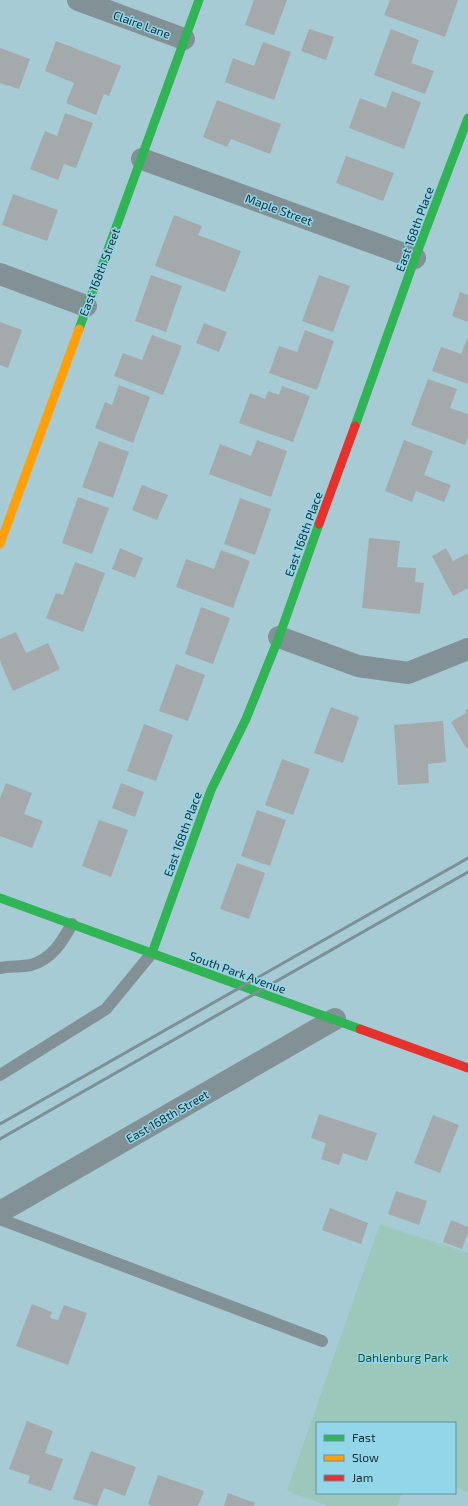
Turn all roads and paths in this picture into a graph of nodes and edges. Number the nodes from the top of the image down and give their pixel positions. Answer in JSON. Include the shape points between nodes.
{"nodes":[{"id":1,"x":78,"y":0,"type":"edge"},
{"id":2,"x":198,"y":0,"type":"edge"},
{"id":3,"x":184,"y":39,"type":"junction"},
{"id":4,"x":468,"y":118,"type":"edge"},
{"id":5,"x":142,"y":159,"type":"junction"},
{"id":6,"x":415,"y":258,"type":"junction"},
{"id":7,"x":0,"y":274,"type":"edge"},
{"id":8,"x":86,"y":306,"type":"junction"},
{"id":9,"x":0,"y":544,"type":"edge"},
{"id":10,"x":279,"y":637,"type":"junction"},
{"id":11,"x":468,"y":649,"type":"edge"},
{"id":12,"x":0,"y":898,"type":"edge"},
{"id":13,"x":72,"y":924,"type":"junction"},
{"id":14,"x":152,"y":953,"type":"junction"},
{"id":15,"x":0,"y":968,"type":"edge"},
{"id":16,"x":335,"y":1019,"type":"junction"},
{"id":17,"x":468,"y":1068,"type":"edge"},
{"id":18,"x":0,"y":1075,"type":"edge"},
{"id":19,"x":0,"y":1212,"type":"edge"},
{"id":20,"x":0,"y":1219,"type":"edge"},
{"id":21,"x":322,"y":1341,"type":"dead end"}],
"edges":[{"from":1,"to":3,"type":"street","name":"Claire Lane"},
{"from":2,"to":3,"type":"street","name":"East 168th Street"},
{"from":3,"to":5,"type":"street","name":"East 168th Street"},
{"from":4,"to":6,"type":"street","name":"East 168th Place"},
{"from":5,"to":6,"type":"street","name":"Maple Street"},
{"from":5,"to":8,"type":"street","name":"East 168th Street"},
{"from":6,"to":10,"type":"street","name":"East 168th Place"},
{"from":7,"to":8,"type":"street"},
{"from":8,"to":9,"type":"street","name":"East 168th Street"},
{"from":10,"to":11,"type":"street","via":[[358,666],[408,673]]},
{"from":10,"to":14,"type":"street","name":"East 168th Place","via":[[246,719],[211,790]]},
{"from":12,"to":13,"type":"street","name":"South Park Avenue"},
{"from":13,"to":14,"type":"street","name":"South Park Avenue"},
{"from":13,"to":15,"type":"lane","via":[[60,946],[47,957],[32,965]]},
{"from":14,"to":16,"type":"street","name":"South Park Avenue"},
{"from":14,"to":18,"type":"lane","via":[[106,1009]]},
{"from":16,"to":17,"type":"street","name":"South Park Avenue"},
{"from":16,"to":19,"type":"street","name":"East 168th Street"},
{"from":20,"to":21,"type":"lane"}]}
